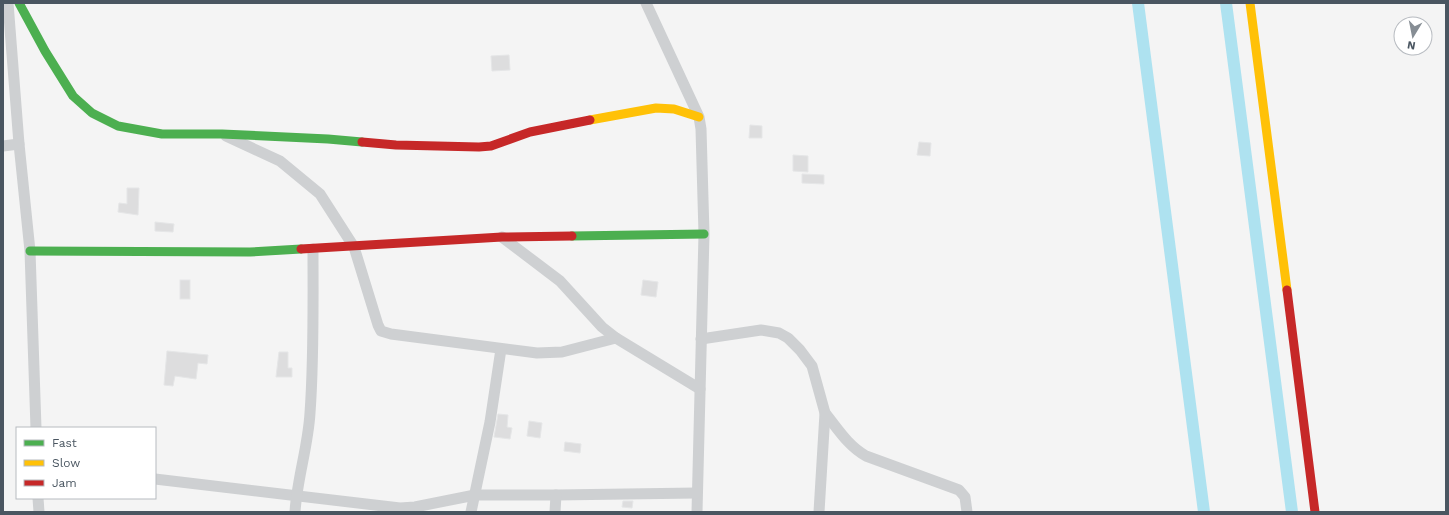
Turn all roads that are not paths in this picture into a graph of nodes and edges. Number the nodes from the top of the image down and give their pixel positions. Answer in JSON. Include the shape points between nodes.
{"nodes":[{"id":1,"x":8,"y":3,"type":"edge"},
{"id":2,"x":18,"y":3,"type":"edge"},
{"id":3,"x":646,"y":3,"type":"edge"},
{"id":4,"x":1250,"y":3,"type":"edge"},
{"id":5,"x":699,"y":117,"type":"junction"},
{"id":6,"x":222,"y":134,"type":"junction"},
{"id":7,"x":19,"y":144,"type":"junction"},
{"id":8,"x":3,"y":146,"type":"edge"},
{"id":9,"x":704,"y":234,"type":"junction"},
{"id":10,"x":502,"y":237,"type":"junction"},
{"id":11,"x":354,"y":247,"type":"junction"},
{"id":12,"x":314,"y":249,"type":"junction"},
{"id":13,"x":30,"y":252,"type":"junction"},
{"id":14,"x":616,"y":338,"type":"junction"},
{"id":15,"x":701,"y":339,"type":"junction"},
{"id":16,"x":501,"y":349,"type":"junction"},
{"id":17,"x":700,"y":389,"type":"junction"},
{"id":18,"x":825,"y":413,"type":"junction"},
{"id":19,"x":36,"y":427,"type":"edge"},
{"id":20,"x":156,"y":479,"type":"edge"},
{"id":21,"x":696,"y":493,"type":"junction"},
{"id":22,"x":475,"y":495,"type":"junction"},
{"id":23,"x":556,"y":495,"type":"junction"},
{"id":24,"x":296,"y":496,"type":"junction"},
{"id":25,"x":38,"y":499,"type":"edge"},
{"id":26,"x":39,"y":512,"type":"edge"},
{"id":27,"x":295,"y":512,"type":"edge"},
{"id":28,"x":471,"y":512,"type":"edge"},
{"id":29,"x":555,"y":512,"type":"edge"},
{"id":30,"x":697,"y":512,"type":"edge"},
{"id":31,"x":819,"y":512,"type":"edge"},
{"id":32,"x":967,"y":512,"type":"edge"},
{"id":33,"x":1315,"y":512,"type":"edge"}],
"edges":[{"from":1,"to":7,"type":"street"},
{"from":2,"to":6,"type":"street","via":[[74,96],[92,113],[118,126],[155,133]]},
{"from":3,"to":5,"type":"street"},
{"from":4,"to":33,"type":"street"},
{"from":5,"to":6,"type":"street","via":[[674,109],[656,108],[562,124],[491,146],[479,147],[396,145]]},
{"from":5,"to":9,"type":"street"},
{"from":6,"to":11,"type":"street","via":[[280,161],[320,194]]},
{"from":7,"to":8,"type":"street"},
{"from":7,"to":13,"type":"street"},
{"from":9,"to":10,"type":"street"},
{"from":9,"to":15,"type":"street"},
{"from":10,"to":11,"type":"street"},
{"from":10,"to":14,"type":"street","via":[[560,282]]},
{"from":11,"to":12,"type":"street"},
{"from":11,"to":16,"type":"street","via":[[381,331]]},
{"from":12,"to":13,"type":"street","via":[[250,252]]},
{"from":12,"to":24,"type":"street","via":[[310,413]]},
{"from":13,"to":19,"type":"street"},
{"from":14,"to":16,"type":"street","via":[[562,352],[537,353]]},
{"from":14,"to":17,"type":"street"},
{"from":15,"to":17,"type":"street"},
{"from":15,"to":18,"type":"street","via":[[761,330],[779,333],[788,338],[812,366]]},
{"from":16,"to":22,"type":"street"},
{"from":17,"to":21,"type":"street"},
{"from":18,"to":31,"type":"street"},
{"from":18,"to":32,"type":"street","via":[[857,451],[959,490],[965,497]]},
{"from":20,"to":24,"type":"street"},
{"from":21,"to":23,"type":"street"},
{"from":21,"to":30,"type":"street"},
{"from":22,"to":23,"type":"street"},
{"from":22,"to":24,"type":"street","via":[[400,508]]},
{"from":22,"to":28,"type":"street"},
{"from":23,"to":29,"type":"street"},
{"from":24,"to":27,"type":"street"},
{"from":25,"to":26,"type":"street"}]}
